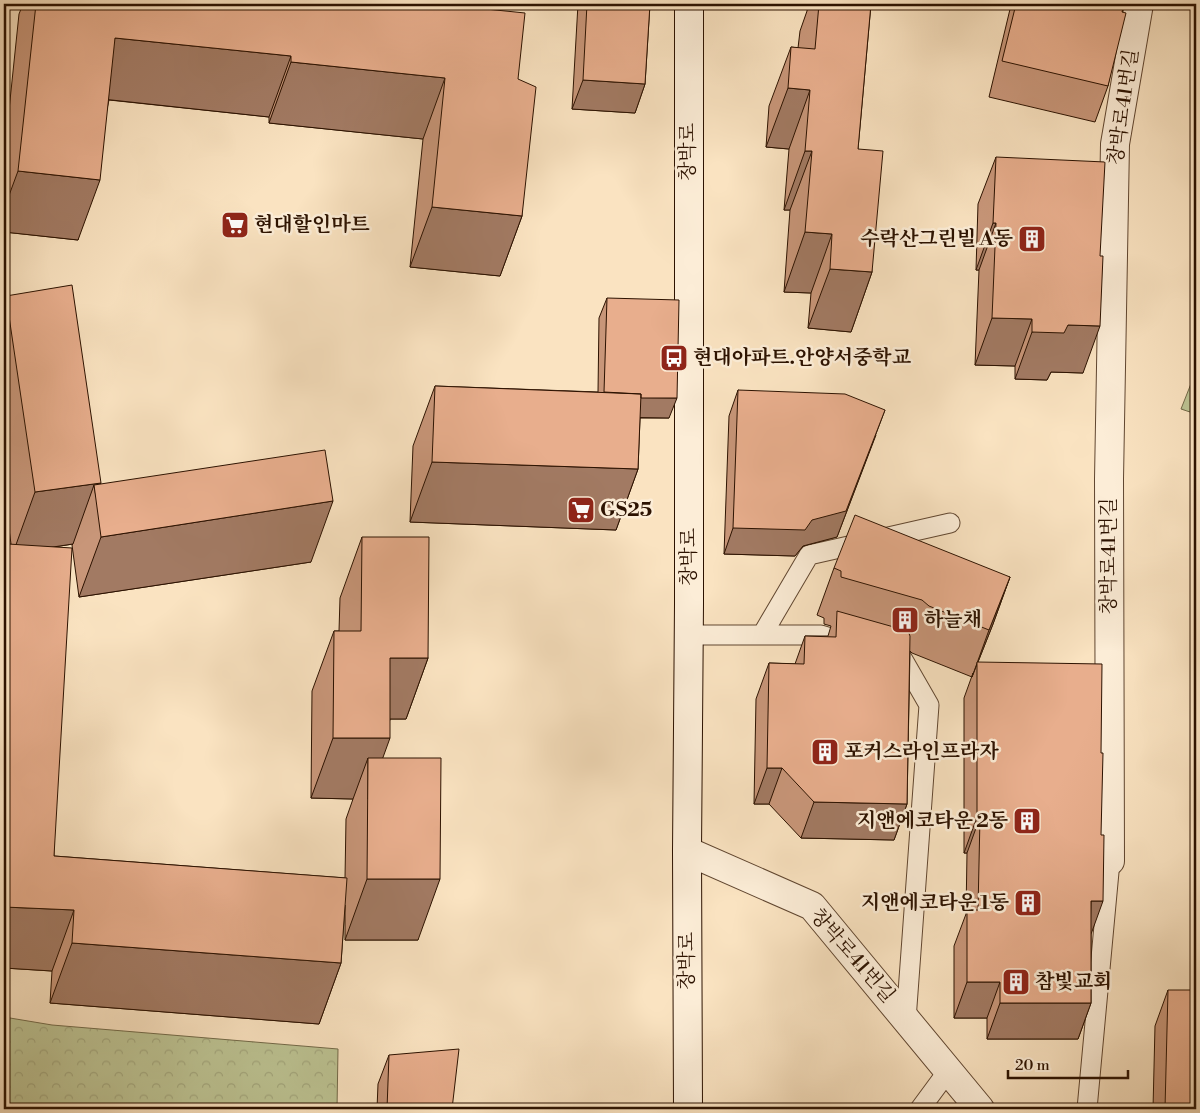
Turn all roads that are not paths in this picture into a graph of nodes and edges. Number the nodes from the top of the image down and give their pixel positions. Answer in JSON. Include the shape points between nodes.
{"nodes":[{"id":1,"x":689,"y":4,"type":"edge"},
{"id":2,"x":1139,"y":4,"type":"edge"},
{"id":3,"x":950,"y":523,"type":"dead end"},
{"id":4,"x":688,"y":635,"type":"junction"},
{"id":5,"x":762,"y":635,"type":"junction"},
{"id":6,"x":686,"y":851,"type":"junction"},
{"id":7,"x":1110,"y":861,"type":"joint"},
{"id":8,"x":906,"y":1020,"type":"junction"},
{"id":9,"x":948,"y":1071,"type":"junction"},
{"id":10,"x":688,"y":1109,"type":"edge"},
{"id":11,"x":920,"y":1109,"type":"edge"},
{"id":12,"x":980,"y":1109,"type":"edge"},
{"id":13,"x":1087,"y":1109,"type":"edge"}],
"edges":[{"from":1,"to":4,"type":"street","name":"창박로"},
{"from":2,"to":7,"type":"street","name":"창박로41번길","via":[[1115,144],[1109,479]]},
{"from":3,"to":5,"type":"lane","via":[[809,555]]},
{"from":4,"to":5,"type":"lane"},
{"from":4,"to":6,"type":"street","name":"창박로"},
{"from":5,"to":8,"type":"lane","via":[[821,635],[902,658],[929,705]]},
{"from":6,"to":8,"type":"street","name":"창박로41번길","via":[[812,906]]},
{"from":6,"to":10,"type":"street","name":"창박로"},
{"from":7,"to":13,"type":"lane","name":"창박로41번길"},
{"from":8,"to":9,"type":"street","name":"창박로41번길"},
{"from":9,"to":11,"type":"lane"},
{"from":9,"to":12,"type":"street","name":"창박로41번길"}]}
